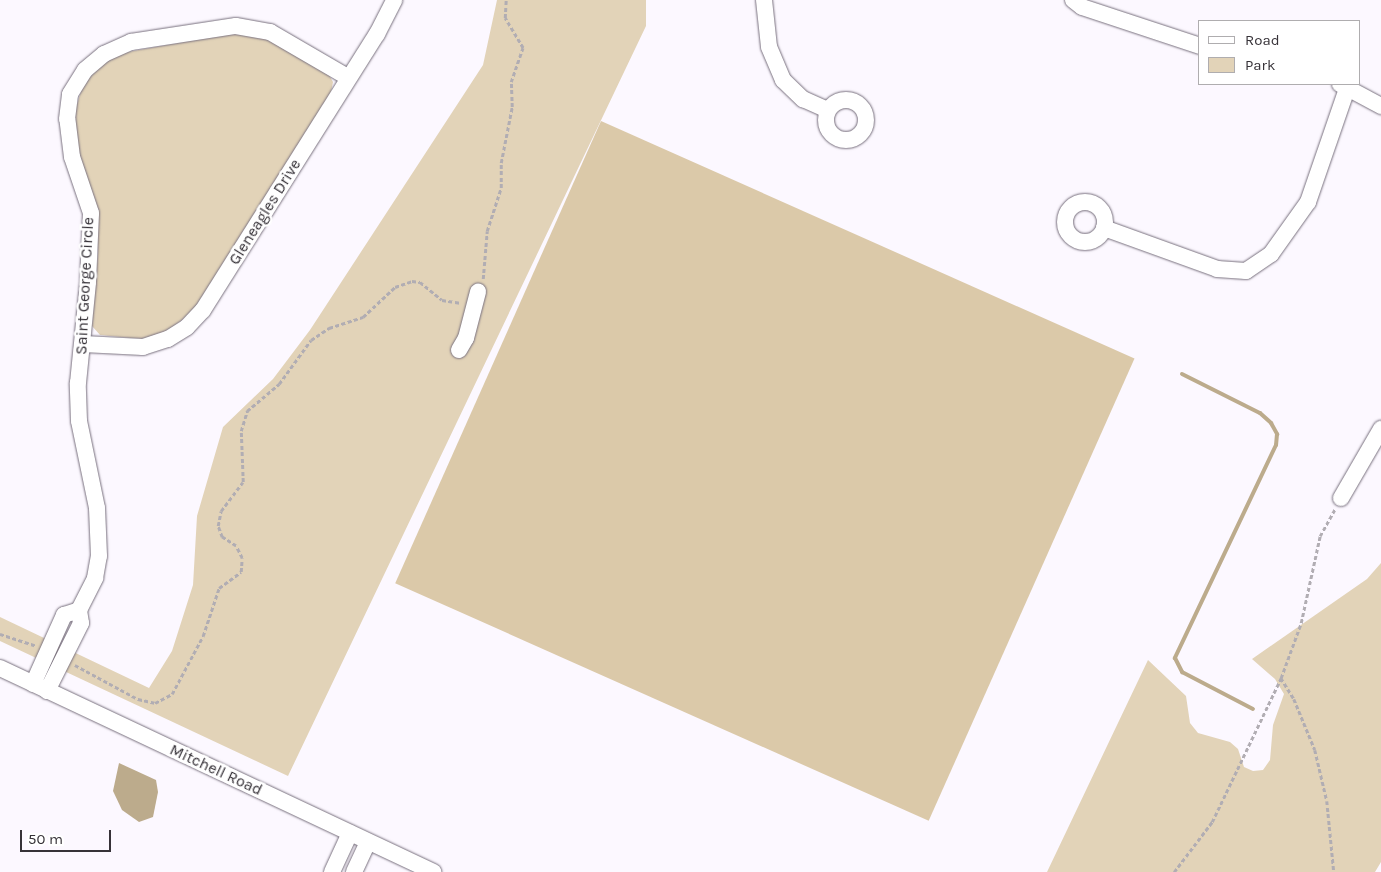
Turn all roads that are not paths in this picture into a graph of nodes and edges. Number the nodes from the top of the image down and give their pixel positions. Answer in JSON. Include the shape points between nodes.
{"nodes":[{"id":1,"x":394,"y":0,"type":"edge"},
{"id":2,"x":764,"y":0,"type":"edge"},
{"id":3,"x":1073,"y":0,"type":"edge"},
{"id":4,"x":1198,"y":45,"type":"edge"},
{"id":5,"x":349,"y":78,"type":"junction"},
{"id":6,"x":1344,"y":85,"type":"edge"},
{"id":7,"x":1381,"y":106,"type":"edge"},
{"id":8,"x":828,"y":110,"type":"dead end"},
{"id":9,"x":1104,"y":228,"type":"dead end"},
{"id":10,"x":478,"y":292,"type":"road end"},
{"id":11,"x":83,"y":344,"type":"junction"},
{"id":12,"x":459,"y":350,"type":"dead end"},
{"id":13,"x":1381,"y":429,"type":"edge"},
{"id":14,"x":1341,"y":498,"type":"road end"},
{"id":15,"x":79,"y":610,"type":"junction"},
{"id":16,"x":0,"y":668,"type":"edge"},
{"id":17,"x":40,"y":687,"type":"junction"},
{"id":18,"x":350,"y":833,"type":"junction"},
{"id":19,"x":368,"y":842,"type":"junction"},
{"id":20,"x":332,"y":872,"type":"edge"},
{"id":21,"x":354,"y":872,"type":"edge"},
{"id":22,"x":433,"y":872,"type":"edge"}],
"edges":[{"from":1,"to":5,"type":"street","name":"Gleneagles Drive"},
{"from":2,"to":8,"type":"street","via":[[769,47],[783,80],[803,99]]},
{"from":3,"to":4,"type":"street","via":[[1082,7]]},
{"from":5,"to":11,"type":"street","name":"Gleneagles Drive","via":[[203,310],[187,327],[168,339],[143,347]]},
{"from":5,"to":11,"type":"street","name":"Saint George Circle","via":[[270,32],[236,26],[131,42],[104,54],[85,70],[70,94],[67,119],[72,157],[91,213]]},
{"from":6,"to":7,"type":"street"},
{"from":6,"to":9,"type":"street","via":[[1308,202],[1271,254],[1246,271],[1217,269]]},
{"from":10,"to":12,"type":"street","via":[[466,338]]},
{"from":11,"to":15,"type":"street","name":"Saint George Circle","via":[[78,421],[97,508],[99,556],[95,578]]},
{"from":13,"to":14,"type":"street"},
{"from":15,"to":17,"type":"street","name":"Saint George Circle","via":[[81,623],[63,659]]},
{"from":15,"to":17,"type":"street","name":"Saint George Circle","via":[[64,616],[48,651]]},
{"from":16,"to":17,"type":"street","name":"Mitchell Road"},
{"from":17,"to":18,"type":"street","name":"Mitchell Road"},
{"from":18,"to":19,"type":"street","name":"Mitchell Road"},
{"from":18,"to":20,"type":"street"},
{"from":19,"to":21,"type":"street"},
{"from":19,"to":22,"type":"street","name":"Mitchell Road"}]}
